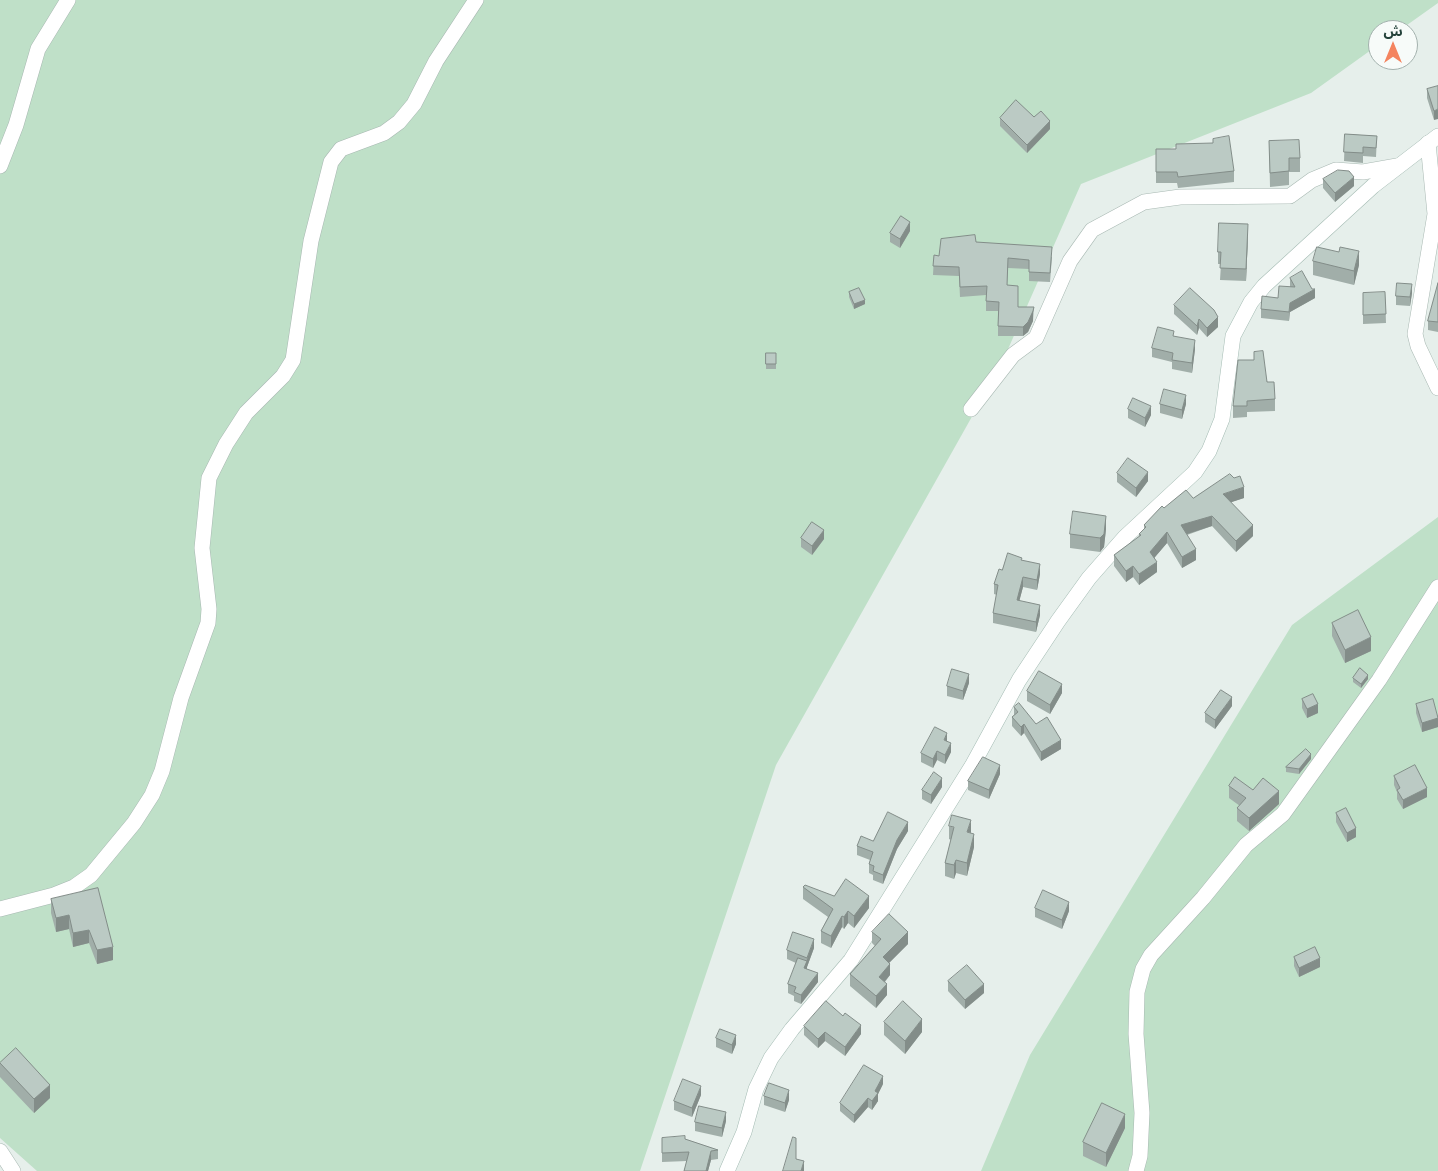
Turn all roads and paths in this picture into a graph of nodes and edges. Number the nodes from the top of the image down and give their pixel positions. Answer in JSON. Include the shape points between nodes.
{"nodes":[{"id":1,"x":68,"y":0,"type":"edge"},
{"id":2,"x":476,"y":0,"type":"edge"},
{"id":3,"x":1433,"y":139,"type":"edge"},
{"id":4,"x":0,"y":166,"type":"edge"},
{"id":5,"x":1397,"y":166,"type":"junction"},
{"id":6,"x":1438,"y":388,"type":"edge"},
{"id":7,"x":971,"y":409,"type":"dead end"},
{"id":8,"x":1438,"y":587,"type":"edge"},
{"id":9,"x":0,"y":909,"type":"edge"},
{"id":10,"x":0,"y":1152,"type":"edge"},
{"id":11,"x":14,"y":1171,"type":"edge"},
{"id":12,"x":727,"y":1171,"type":"edge"},
{"id":13,"x":1136,"y":1171,"type":"edge"}],
"edges":[{"from":1,"to":4,"type":"street","via":[[38,49],[16,125]]},
{"from":2,"to":9,"type":"street","via":[[436,61],[414,104],[399,122],[384,133],[341,149],[331,162],[311,241],[293,360],[283,376],[246,413],[209,478],[202,548],[208,623],[152,795],[134,823],[91,875],[61,892]]},
{"from":3,"to":5,"type":"street"},
{"from":3,"to":6,"type":"street","via":[[1434,214],[1415,334]]},
{"from":5,"to":7,"type":"street","via":[[1362,172],[1336,170],[1312,180],[1290,196],[1180,196],[1144,202],[1092,230],[1070,262],[1036,338],[1013,355]]},
{"from":5,"to":12,"type":"street","via":[[1264,286],[1251,302],[1233,336],[1222,419],[1210,452],[1195,472],[1125,537],[1089,578],[1019,680],[972,766],[851,960],[771,1058],[756,1089],[744,1132]]},
{"from":8,"to":13,"type":"street","via":[[1379,680],[1283,814],[1246,845],[1151,955],[1143,969],[1136,992],[1142,1112]]},
{"from":10,"to":11,"type":"street"}]}
